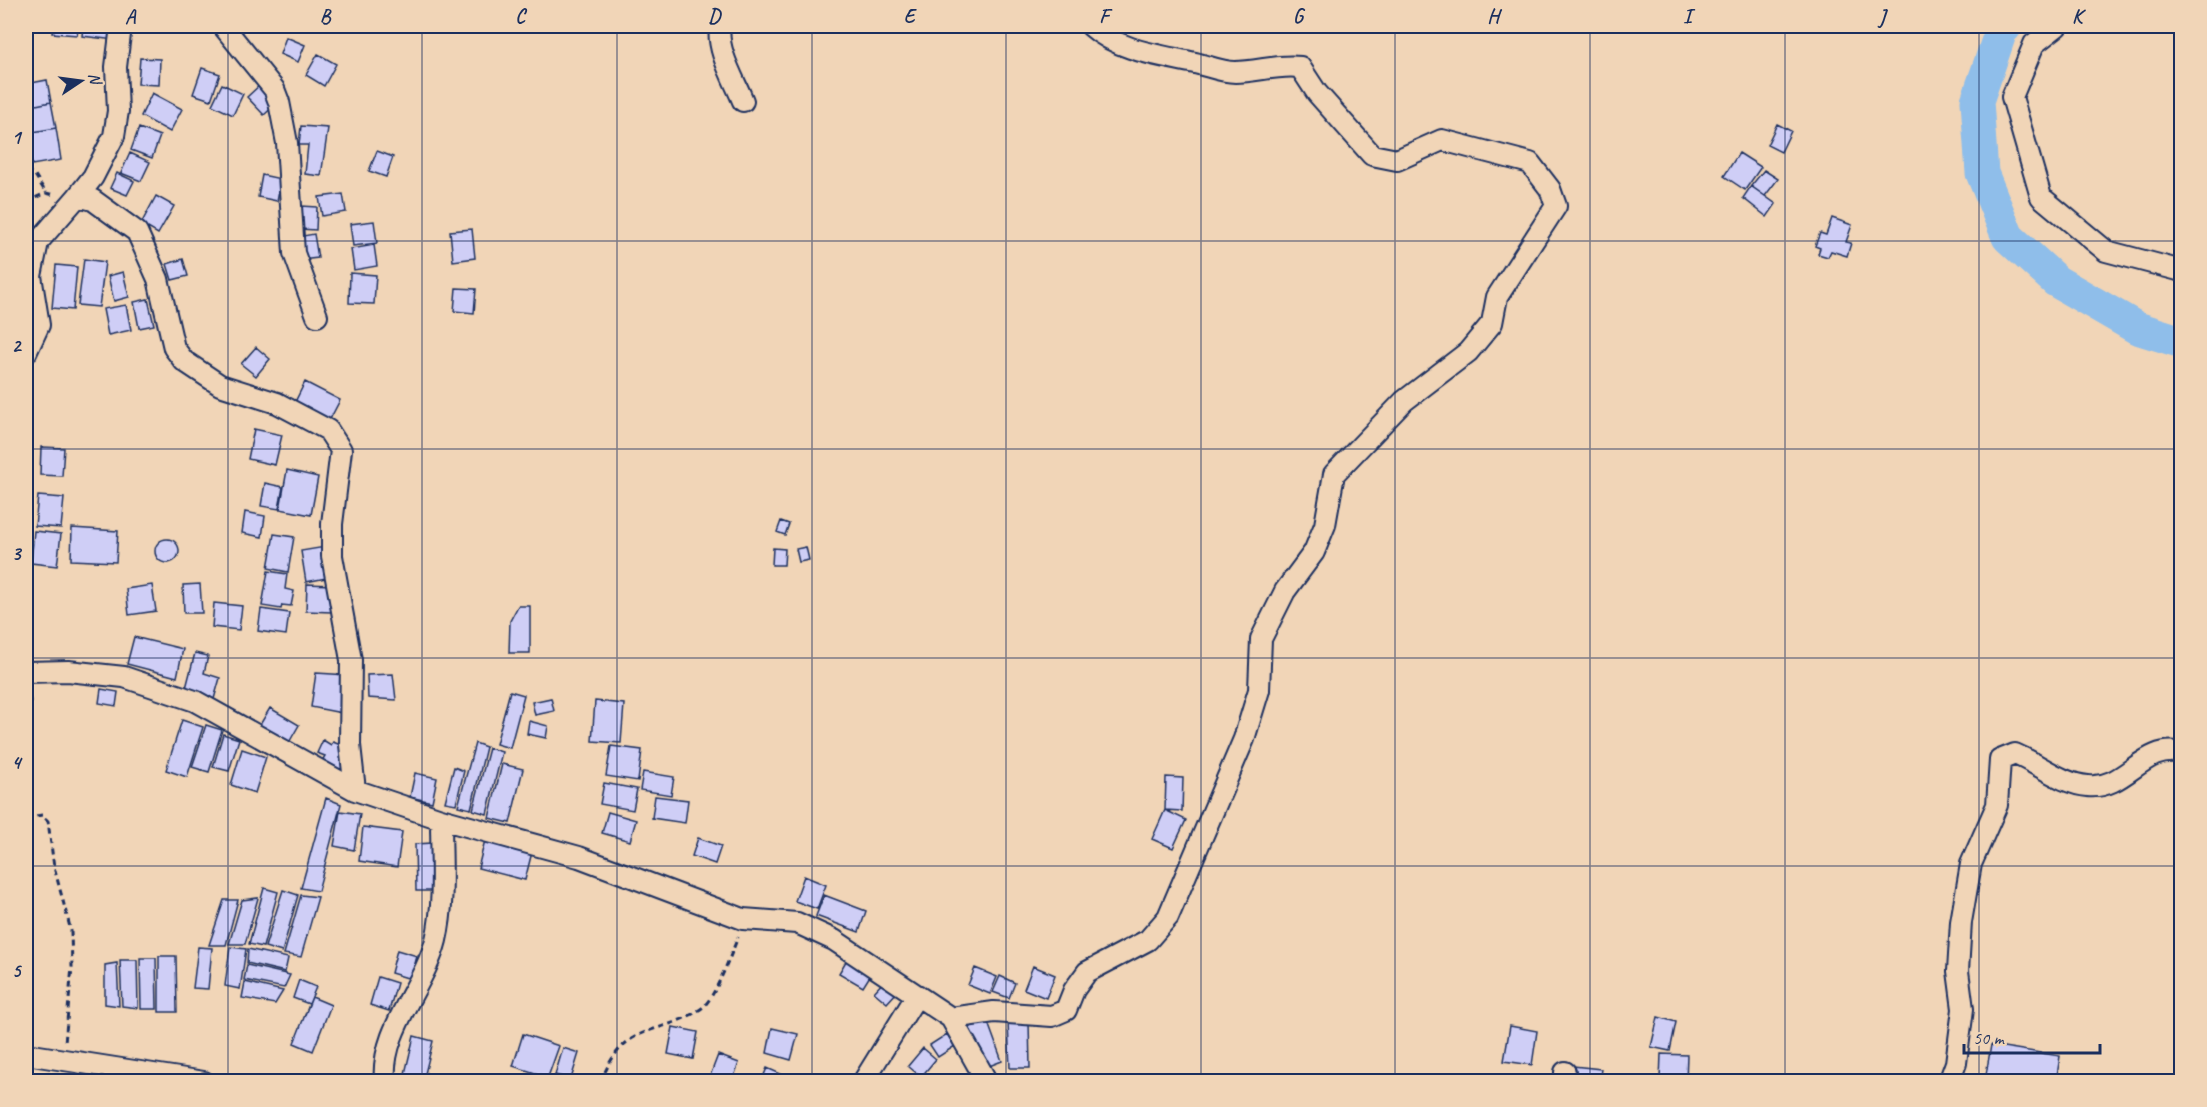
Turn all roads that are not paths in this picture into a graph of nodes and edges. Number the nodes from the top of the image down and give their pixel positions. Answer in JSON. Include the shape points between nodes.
{"nodes":[{"id":1,"x":122,"y":26,"type":"edge"},
{"id":2,"x":223,"y":26,"type":"edge"},
{"id":3,"x":720,"y":26,"type":"edge"},
{"id":4,"x":1091,"y":26,"type":"edge"},
{"id":5,"x":2056,"y":26,"type":"edge"},
{"id":6,"x":743,"y":101,"type":"dead end"},
{"id":7,"x":78,"y":196,"type":"junction"},
{"id":8,"x":2181,"y":271,"type":"edge"},
{"id":9,"x":317,"y":316,"type":"dead end"},
{"id":10,"x":26,"y":353,"type":"edge"},
{"id":11,"x":26,"y":672,"type":"edge"},
{"id":12,"x":2181,"y":753,"type":"edge"},
{"id":13,"x":355,"y":790,"type":"junction"},
{"id":14,"x":441,"y":819,"type":"junction"},
{"id":15,"x":917,"y":994,"type":"junction"},
{"id":16,"x":951,"y":1018,"type":"junction"},
{"id":17,"x":26,"y":1054,"type":"edge"},
{"id":18,"x":204,"y":1082,"type":"edge"},
{"id":19,"x":385,"y":1082,"type":"edge"},
{"id":20,"x":862,"y":1082,"type":"edge"},
{"id":21,"x":987,"y":1082,"type":"edge"},
{"id":22,"x":1949,"y":1082,"type":"edge"}],
"edges":[{"from":1,"to":7,"type":"street","via":[[116,67],[118,111],[114,136],[93,177]]},
{"from":2,"to":9,"type":"street","via":[[274,89],[279,102],[287,143],[294,253]]},
{"from":3,"to":6,"type":"street","via":[[723,54]]},
{"from":4,"to":16,"type":"street","via":[[1144,53],[1233,72],[1300,67],[1317,93],[1372,155],[1397,160],[1442,140],[1530,164],[1550,189],[1556,206],[1497,297],[1492,323],[1468,352],[1404,401],[1334,474],[1325,525],[1314,552],[1285,591],[1261,639],[1259,690],[1244,739],[1168,917],[1148,940],[1087,972],[1066,1010],[1052,1016],[994,1012]]},
{"from":5,"to":8,"type":"street","via":[[2034,44],[2012,97],[2042,197],[2106,251]]},
{"from":7,"to":10,"type":"street","via":[[38,242],[31,276],[39,325]]},
{"from":7,"to":13,"type":"street","via":[[93,200],[137,232],[158,279],[174,348],[184,361],[220,385],[277,403],[328,430],[341,450],[332,556],[351,660],[350,745]]},
{"from":11,"to":13,"type":"street","via":[[124,676],[195,701]]},
{"from":12,"to":22,"type":"street","via":[[2156,753],[2118,780],[2100,786],[2066,780],[2015,754],[2000,760],[1996,805],[1971,864],[1961,922],[1958,970],[1963,1010],[1956,1063]]},
{"from":13,"to":14,"type":"street"},
{"from":14,"to":15,"type":"street","via":[[579,857],[745,919],[797,923],[834,940]]},
{"from":14,"to":19,"type":"street","via":[[441,895],[436,940],[396,1026],[383,1064]]},
{"from":15,"to":16,"type":"street"},
{"from":15,"to":20,"type":"street"},
{"from":16,"to":21,"type":"street"},
{"from":17,"to":18,"type":"street"}]}
